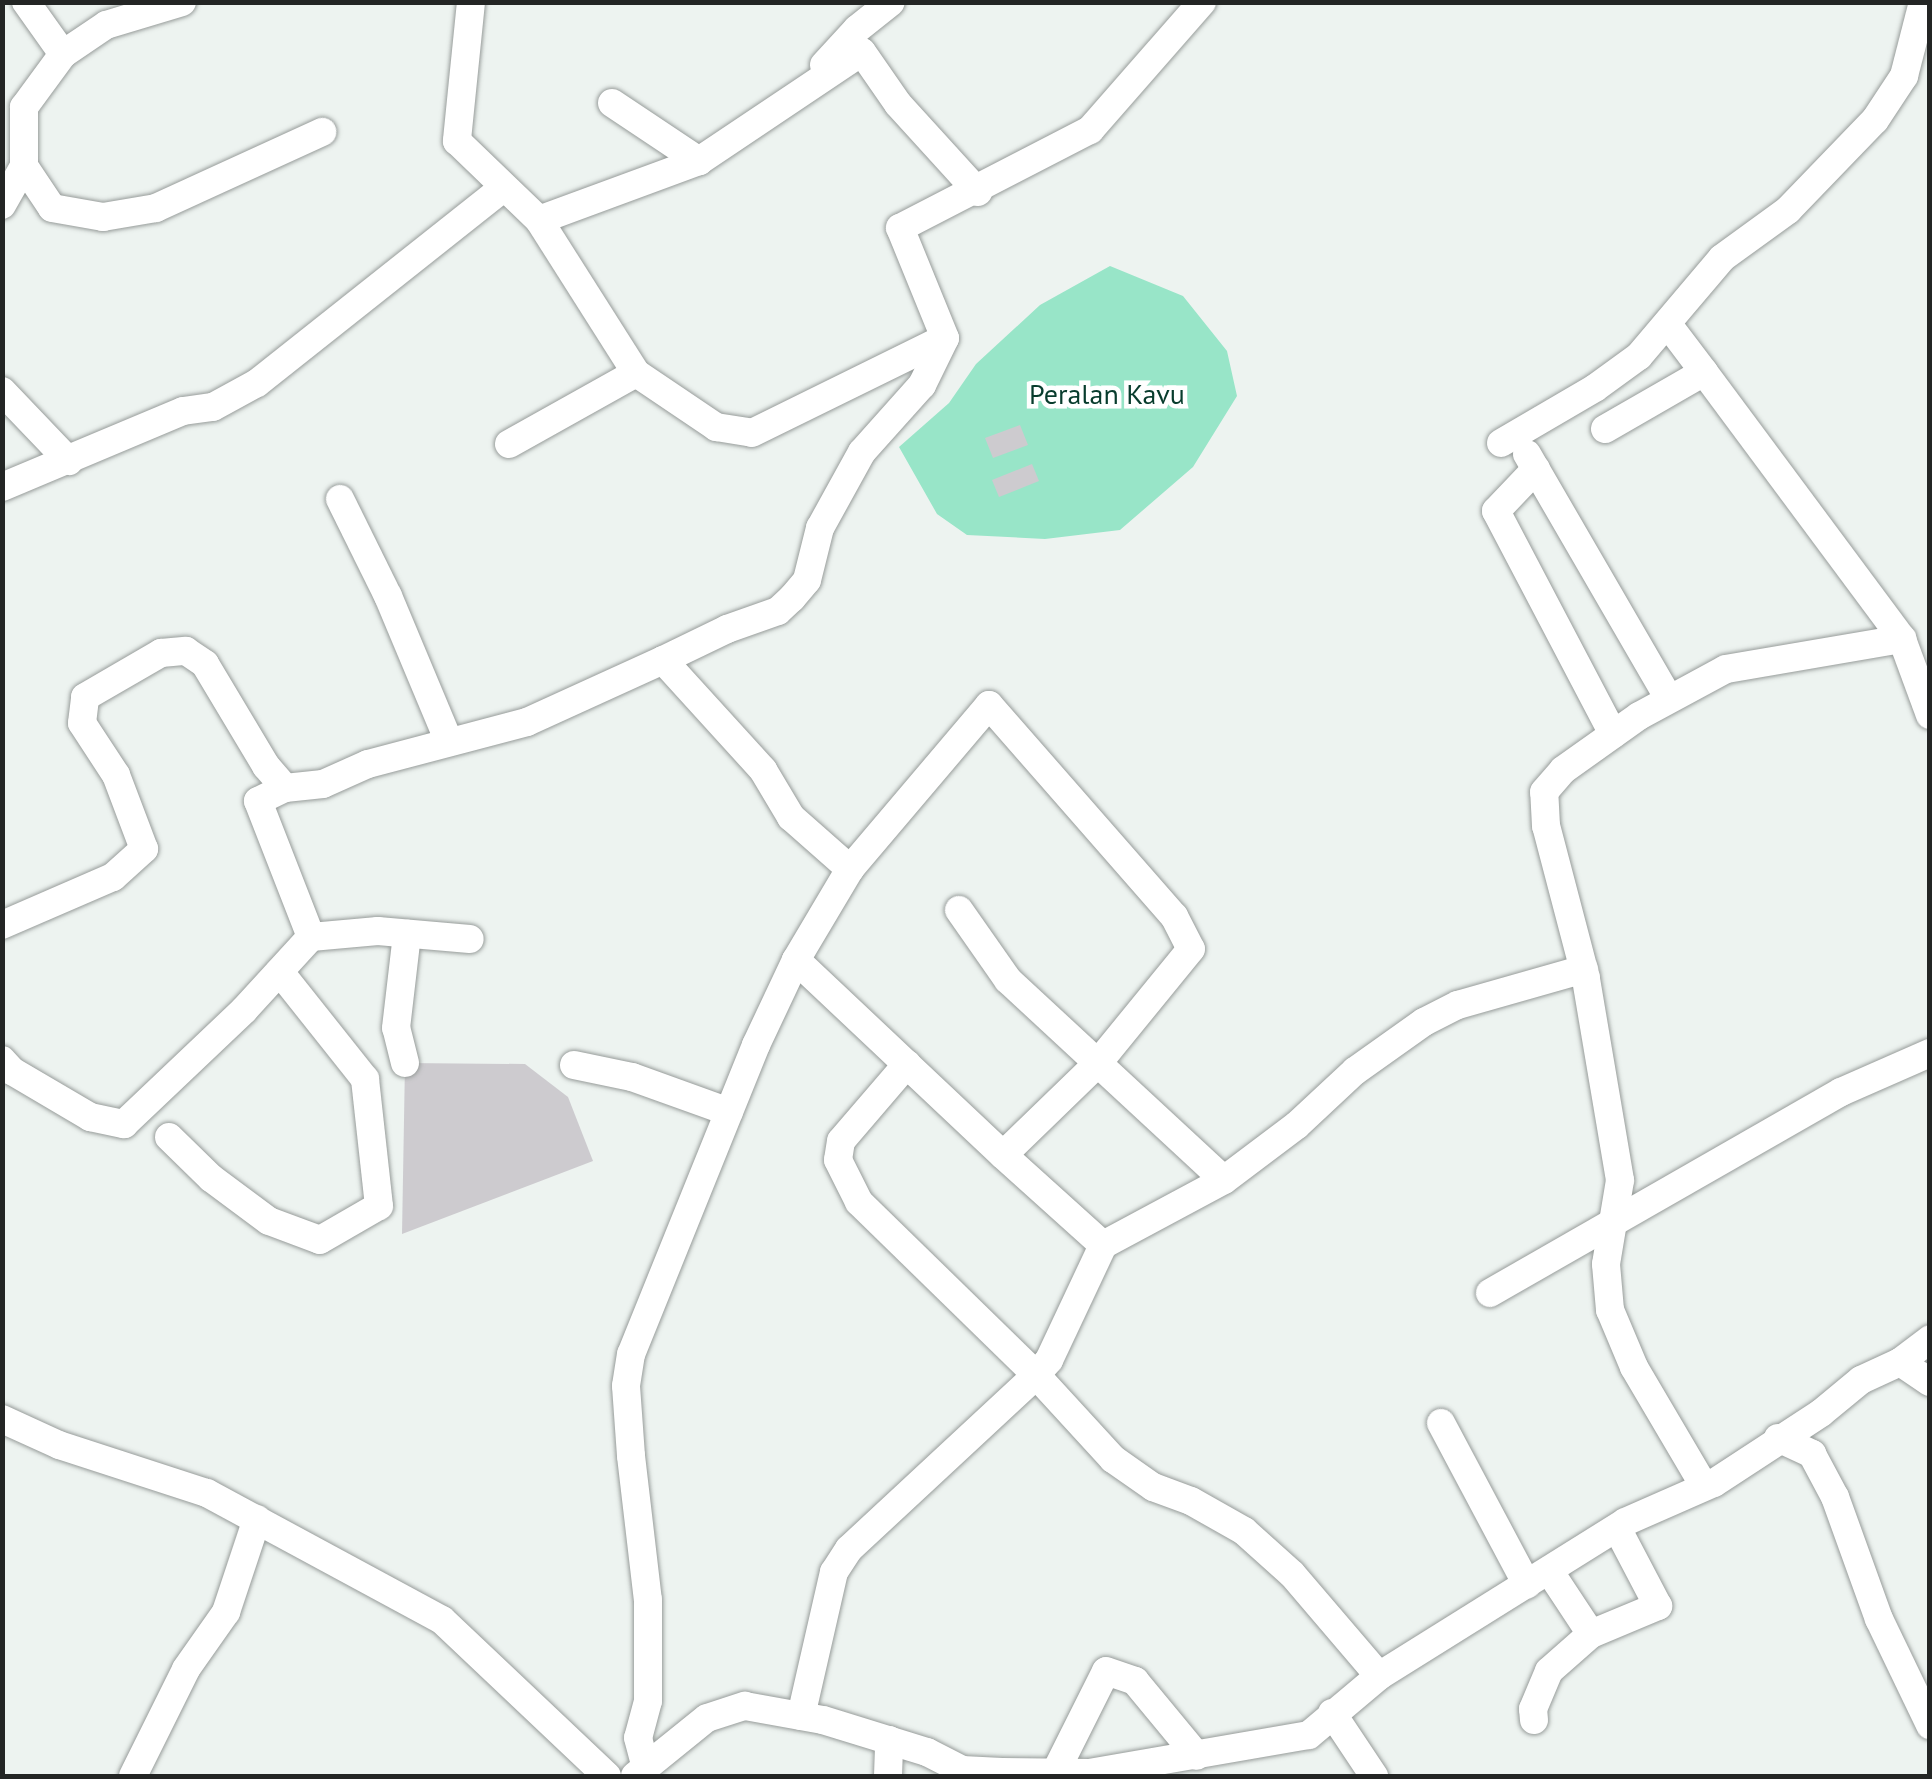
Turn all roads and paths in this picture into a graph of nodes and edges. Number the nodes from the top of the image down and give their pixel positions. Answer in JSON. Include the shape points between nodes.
{"nodes":[{"id":1,"x":26,"y":2,"type":"edge"},
{"id":2,"x":182,"y":2,"type":"edge"},
{"id":3,"x":471,"y":2,"type":"edge"},
{"id":4,"x":891,"y":2,"type":"edge"},
{"id":5,"x":1202,"y":2,"type":"edge"},
{"id":6,"x":1923,"y":2,"type":"edge"},
{"id":7,"x":63,"y":54,"type":"junction"},
{"id":8,"x":803,"y":89,"type":"junction"},
{"id":9,"x":612,"y":103,"type":"dead end"},
{"id":10,"x":322,"y":132,"type":"dead end"},
{"id":11,"x":699,"y":161,"type":"junction"},
{"id":12,"x":24,"y":166,"type":"junction"},
{"id":13,"x":503,"y":188,"type":"junction"},
{"id":14,"x":978,"y":192,"type":"junction"},
{"id":15,"x":2,"y":205,"type":"edge"},
{"id":16,"x":539,"y":220,"type":"junction"},
{"id":17,"x":1666,"y":323,"type":"junction"},
{"id":18,"x":945,"y":338,"type":"junction"},
{"id":19,"x":1704,"y":372,"type":"junction"},
{"id":20,"x":636,"y":374,"type":"junction"},
{"id":21,"x":2,"y":391,"type":"edge"},
{"id":22,"x":1605,"y":429,"type":"dead end"},
{"id":23,"x":509,"y":444,"type":"dead end"},
{"id":24,"x":69,"y":461,"type":"junction"},
{"id":25,"x":1536,"y":469,"type":"junction"},
{"id":26,"x":2,"y":487,"type":"edge"},
{"id":27,"x":340,"y":499,"type":"dead end"},
{"id":28,"x":1902,"y":638,"type":"junction"},
{"id":29,"x":663,"y":660,"type":"junction"},
{"id":30,"x":1669,"y":700,"type":"junction"},
{"id":31,"x":1930,"y":715,"type":"edge"},
{"id":32,"x":1613,"y":734,"type":"junction"},
{"id":33,"x":449,"y":742,"type":"junction"},
{"id":34,"x":285,"y":788,"type":"junction"},
{"id":35,"x":850,"y":870,"type":"junction"},
{"id":36,"x":960,"y":910,"type":"dead end"},
{"id":37,"x":2,"y":925,"type":"edge"},
{"id":38,"x":408,"y":934,"type":"junction"},
{"id":39,"x":311,"y":937,"type":"junction"},
{"id":40,"x":470,"y":939,"type":"dead end"},
{"id":41,"x":796,"y":960,"type":"junction"},
{"id":42,"x":1584,"y":969,"type":"junction"},
{"id":43,"x":280,"y":972,"type":"junction"},
{"id":44,"x":1930,"y":1053,"type":"edge"},
{"id":45,"x":2,"y":1060,"type":"edge"},
{"id":46,"x":405,"y":1062,"type":"dead end"},
{"id":47,"x":1098,"y":1063,"type":"junction"},
{"id":48,"x":907,"y":1064,"type":"junction"},
{"id":49,"x":574,"y":1065,"type":"dead end"},
{"id":50,"x":729,"y":1112,"type":"junction"},
{"id":51,"x":169,"y":1136,"type":"dead end"},
{"id":52,"x":1003,"y":1155,"type":"junction"},
{"id":53,"x":1224,"y":1180,"type":"junction"},
{"id":54,"x":1613,"y":1219,"type":"junction"},
{"id":55,"x":1103,"y":1244,"type":"junction"},
{"id":56,"x":1490,"y":1294,"type":"dead end"},
{"id":57,"x":1930,"y":1339,"type":"edge"},
{"id":58,"x":1900,"y":1362,"type":"junction"},
{"id":59,"x":1036,"y":1376,"type":"junction"},
{"id":60,"x":1930,"y":1382,"type":"edge"},
{"id":61,"x":2,"y":1419,"type":"edge"},
{"id":62,"x":1440,"y":1423,"type":"dead end"},
{"id":63,"x":1778,"y":1438,"type":"junction"},
{"id":64,"x":1704,"y":1486,"type":"junction"},
{"id":65,"x":257,"y":1519,"type":"junction"},
{"id":66,"x":1617,"y":1528,"type":"junction"},
{"id":67,"x":1538,"y":1579,"type":"junction"},
{"id":68,"x":1591,"y":1634,"type":"junction"},
{"id":69,"x":1379,"y":1676,"type":"junction"},
{"id":70,"x":1332,"y":1713,"type":"junction"},
{"id":71,"x":802,"y":1716,"type":"junction"},
{"id":72,"x":1534,"y":1720,"type":"dead end"},
{"id":73,"x":1930,"y":1725,"type":"edge"},
{"id":74,"x":889,"y":1740,"type":"junction"},
{"id":75,"x":1197,"y":1756,"type":"junction"},
{"id":76,"x":639,"y":1771,"type":"edge"},
{"id":77,"x":1014,"y":1775,"type":"edge"},
{"id":78,"x":1054,"y":1775,"type":"edge"},
{"id":79,"x":133,"y":1776,"type":"edge"},
{"id":80,"x":607,"y":1776,"type":"edge"},
{"id":81,"x":888,"y":1776,"type":"edge"},
{"id":82,"x":1374,"y":1776,"type":"edge"}],
"edges":[{"from":1,"to":7,"type":"street"},
{"from":2,"to":7,"type":"street","via":[[106,24]]},
{"from":3,"to":13,"type":"street","via":[[457,140]]},
{"from":4,"to":8,"type":"street"},
{"from":5,"to":14,"type":"street","via":[[1090,130]]},
{"from":6,"to":17,"type":"street","via":[[1904,76],[1875,120],[1788,210],[1722,258]]},
{"from":7,"to":12,"type":"street","via":[[24,107]]},
{"from":8,"to":11,"type":"street"},
{"from":8,"to":14,"type":"street","via":[[862,52],[898,104]]},
{"from":9,"to":11,"type":"street"},
{"from":10,"to":12,"type":"street","via":[[156,208],[102,217],[52,208]]},
{"from":11,"to":16,"type":"street"},
{"from":12,"to":15,"type":"street"},
{"from":13,"to":16,"type":"street"},
{"from":13,"to":24,"type":"street","via":[[257,383],[213,408],[183,412]]},
{"from":14,"to":18,"type":"street","via":[[900,228]]},
{"from":16,"to":20,"type":"street"},
{"from":17,"to":19,"type":"street"},
{"from":17,"to":25,"type":"street","via":[[1638,356],[1509,438]]},
{"from":18,"to":20,"type":"street","via":[[752,434],[716,426]]},
{"from":18,"to":29,"type":"street","via":[[922,385],[862,452],[820,528],[806,580],[792,598],[778,611]]},
{"from":19,"to":22,"type":"street"},
{"from":19,"to":28,"type":"street"},
{"from":20,"to":23,"type":"street"},
{"from":21,"to":24,"type":"street"},
{"from":24,"to":26,"type":"street"},
{"from":25,"to":30,"type":"street"},
{"from":25,"to":32,"type":"street","via":[[1496,510]]},
{"from":27,"to":33,"type":"street"},
{"from":28,"to":30,"type":"street","via":[[1726,669]]},
{"from":28,"to":31,"type":"street"},
{"from":29,"to":33,"type":"street","via":[[527,722]]},
{"from":29,"to":35,"type":"street","via":[[763,770],[791,818]]},
{"from":30,"to":32,"type":"street"},
{"from":32,"to":42,"type":"street","via":[[1544,792],[1546,826]]},
{"from":33,"to":34,"type":"street","via":[[323,784]]},
{"from":34,"to":37,"type":"street","via":[[205,664],[186,651],[161,653],[84,698],[82,723],[116,775],[144,849],[113,878]]},
{"from":34,"to":39,"type":"street","via":[[258,802]]},
{"from":35,"to":41,"type":"street"},
{"from":35,"to":47,"type":"street","via":[[989,705],[1174,916],[1191,949]]},
{"from":36,"to":47,"type":"street","via":[[1008,980]]},
{"from":38,"to":39,"type":"street"},
{"from":38,"to":40,"type":"street"},
{"from":38,"to":46,"type":"street","via":[[396,1028]]},
{"from":39,"to":43,"type":"street"},
{"from":41,"to":48,"type":"street"},
{"from":41,"to":50,"type":"street"},
{"from":42,"to":53,"type":"street","via":[[1458,1005],[1424,1022]]},
{"from":42,"to":54,"type":"street","via":[[1620,1180]]},
{"from":43,"to":45,"type":"street","via":[[124,1124],[90,1117]]},
{"from":43,"to":51,"type":"street","via":[[365,1079],[379,1206],[320,1240],[269,1221]]},
{"from":44,"to":54,"type":"street","via":[[1841,1092]]},
{"from":47,"to":52,"type":"street"},
{"from":47,"to":53,"type":"street"},
{"from":48,"to":52,"type":"street"},
{"from":48,"to":59,"type":"street","via":[[841,1141],[842,1170],[859,1202]]},
{"from":49,"to":50,"type":"street","via":[[632,1077]]},
{"from":50,"to":76,"type":"street","via":[[631,1354],[626,1386],[648,1600],[648,1701],[638,1738]]},
{"from":52,"to":55,"type":"street"},
{"from":53,"to":55,"type":"street"},
{"from":54,"to":56,"type":"street"},
{"from":54,"to":64,"type":"street","via":[[1606,1264],[1610,1310],[1634,1367]]},
{"from":55,"to":59,"type":"street"},
{"from":57,"to":58,"type":"street"},
{"from":58,"to":60,"type":"street"},
{"from":58,"to":63,"type":"street","via":[[1861,1380]]},
{"from":59,"to":69,"type":"street","via":[[1112,1460],[1152,1488],[1191,1501],[1244,1532],[1292,1574]]},
{"from":59,"to":71,"type":"street","via":[[849,1549],[834,1572]]},
{"from":61,"to":65,"type":"street","via":[[207,1493]]},
{"from":62,"to":67,"type":"street"},
{"from":63,"to":64,"type":"street"},
{"from":63,"to":73,"type":"street","via":[[1812,1454]]},
{"from":64,"to":66,"type":"street"},
{"from":65,"to":79,"type":"street","via":[[226,1612],[186,1669]]},
{"from":65,"to":80,"type":"street","via":[[442,1620]]},
{"from":66,"to":67,"type":"street"},
{"from":66,"to":68,"type":"street","via":[[1658,1606]]},
{"from":67,"to":68,"type":"street"},
{"from":67,"to":69,"type":"street"},
{"from":68,"to":72,"type":"street","via":[[1549,1671]]},
{"from":69,"to":70,"type":"street"},
{"from":70,"to":75,"type":"street","via":[[1309,1735]]},
{"from":70,"to":82,"type":"street"},
{"from":71,"to":74,"type":"street"},
{"from":71,"to":76,"type":"street","via":[[744,1706],[707,1718]]},
{"from":74,"to":77,"type":"street","via":[[962,1770]]},
{"from":74,"to":81,"type":"street"},
{"from":75,"to":78,"type":"street"},
{"from":75,"to":78,"type":"street","via":[[1135,1682],[1106,1671]]},
{"from":77,"to":78,"type":"street"}]}
